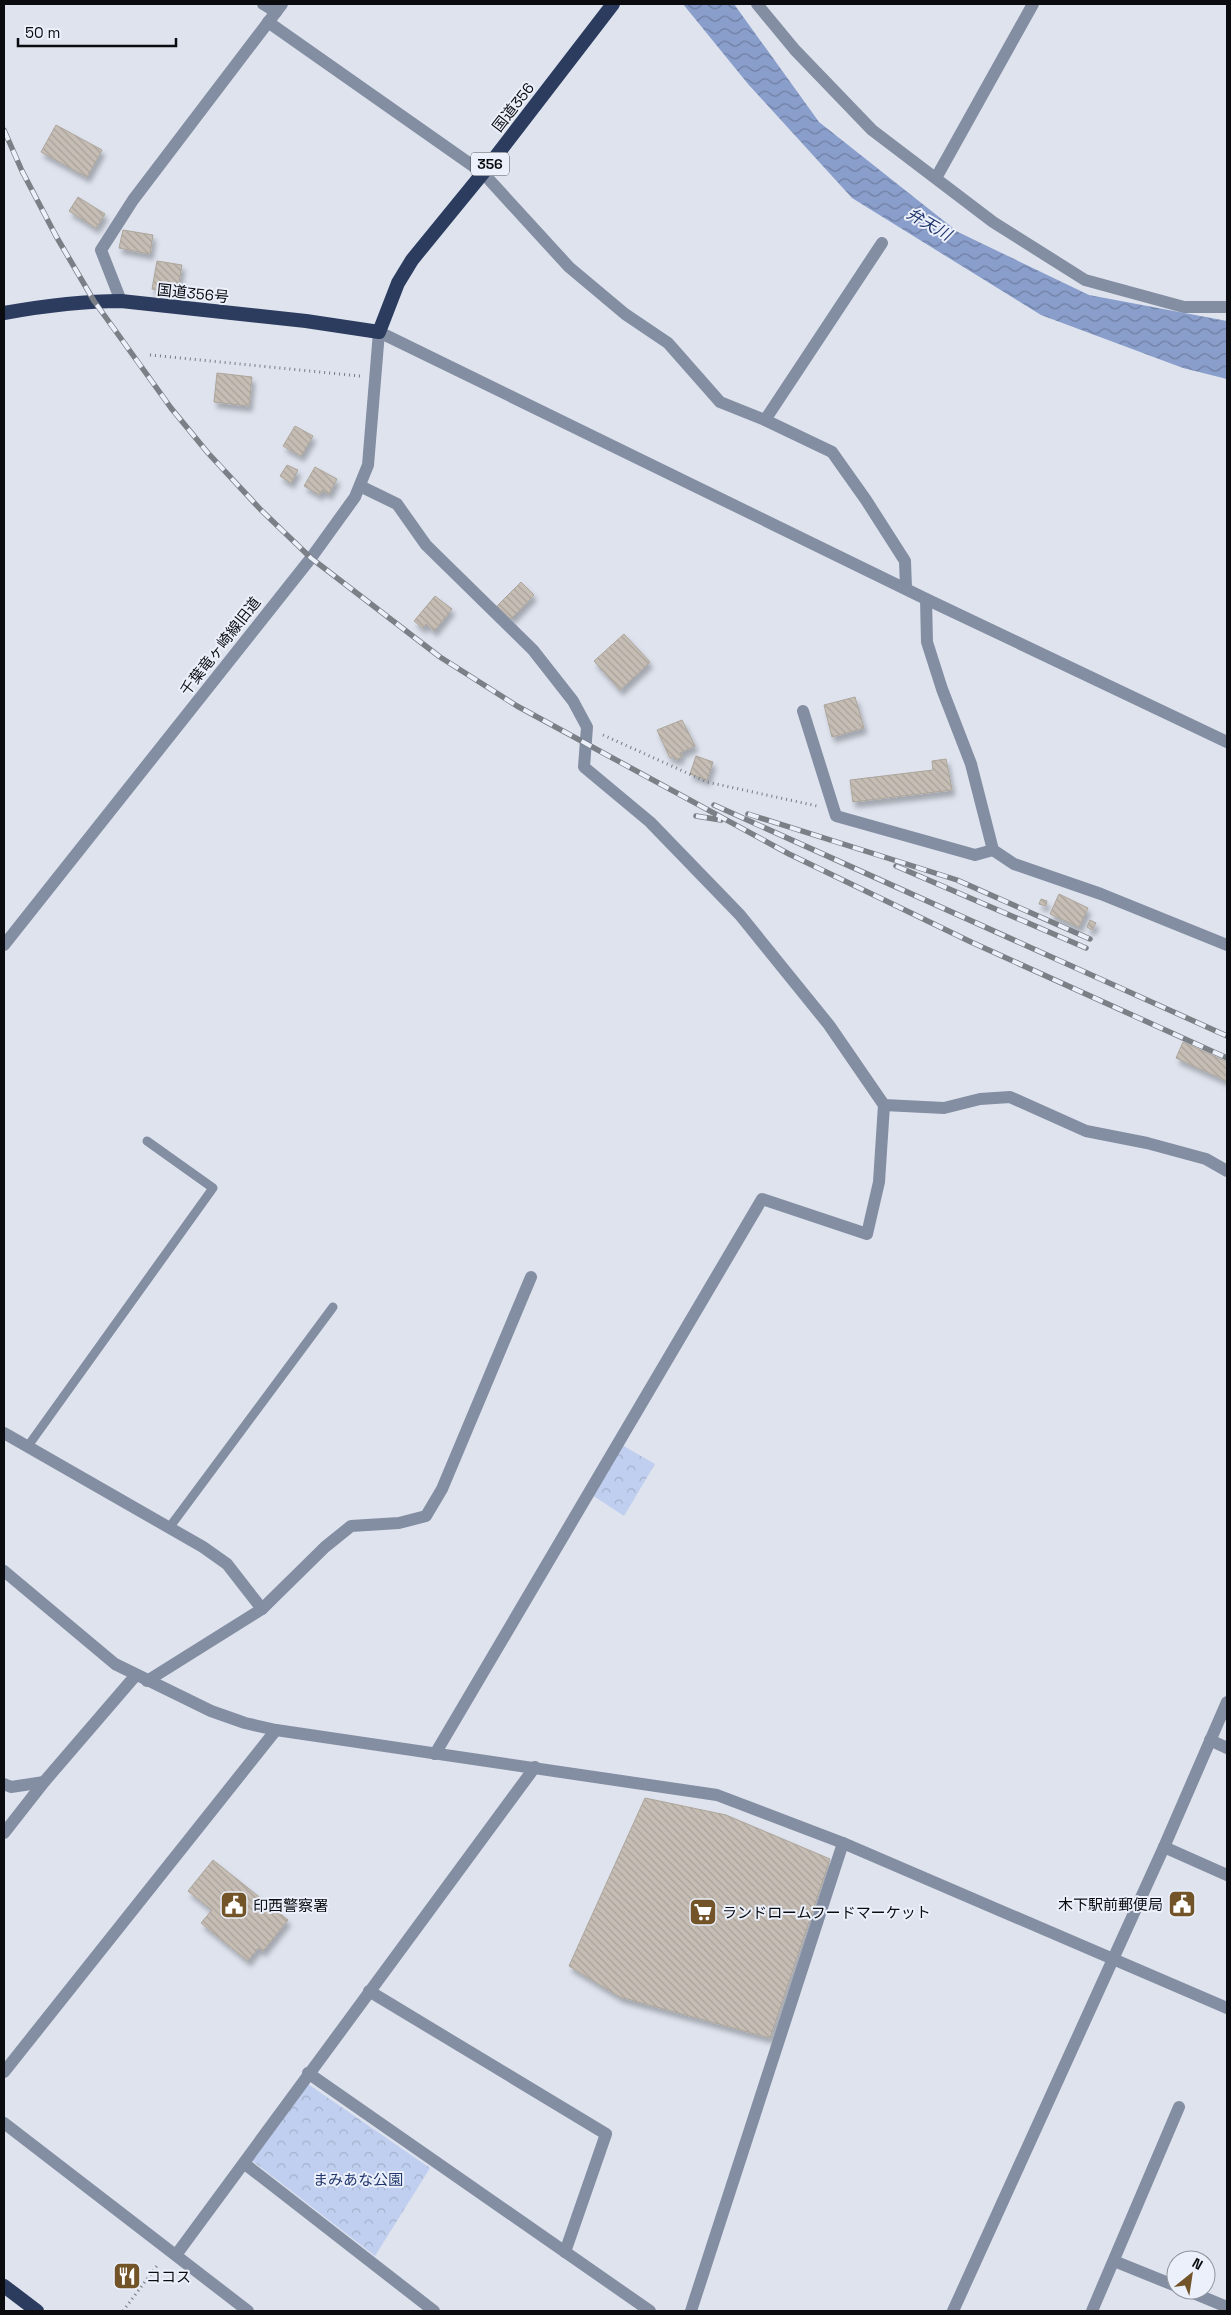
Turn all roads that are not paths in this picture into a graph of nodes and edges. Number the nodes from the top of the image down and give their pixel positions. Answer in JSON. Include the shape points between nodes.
{"nodes":[{"id":1,"x":263,"y":4,"type":"edge"},
{"id":2,"x":614,"y":4,"type":"edge"},
{"id":3,"x":757,"y":4,"type":"edge"},
{"id":4,"x":1033,"y":4,"type":"edge"},
{"id":5,"x":276,"y":13,"type":"edge"},
{"id":6,"x":482,"y":173,"type":"junction"},
{"id":7,"x":936,"y":178,"type":"junction"},
{"id":8,"x":882,"y":243,"type":"dead end"},
{"id":9,"x":120,"y":301,"type":"junction"},
{"id":10,"x":1227,"y":307,"type":"edge"},
{"id":11,"x":4,"y":313,"type":"edge"},
{"id":12,"x":379,"y":332,"type":"junction"},
{"id":13,"x":765,"y":420,"type":"junction"},
{"id":14,"x":360,"y":486,"type":"junction"},
{"id":15,"x":906,"y":588,"type":"junction"},
{"id":16,"x":926,"y":599,"type":"junction"},
{"id":17,"x":803,"y":711,"type":"dead end"},
{"id":18,"x":1227,"y":742,"type":"edge"},
{"id":19,"x":994,"y":850,"type":"junction"},
{"id":20,"x":4,"y":945,"type":"edge"},
{"id":21,"x":1227,"y":945,"type":"edge"},
{"id":22,"x":884,"y":1105,"type":"junction"},
{"id":23,"x":147,"y":1141,"type":"dead end"},
{"id":24,"x":1227,"y":1171,"type":"edge"},
{"id":25,"x":531,"y":1277,"type":"dead end"},
{"id":26,"x":333,"y":1307,"type":"dead end"},
{"id":27,"x":4,"y":1433,"type":"edge"},
{"id":28,"x":28,"y":1446,"type":"junction"},
{"id":29,"x":169,"y":1528,"type":"junction"},
{"id":30,"x":4,"y":1571,"type":"edge"},
{"id":31,"x":262,"y":1609,"type":"junction"},
{"id":32,"x":141,"y":1678,"type":"junction"},
{"id":33,"x":1227,"y":1702,"type":"edge"},
{"id":34,"x":276,"y":1730,"type":"junction"},
{"id":35,"x":1210,"y":1740,"type":"junction"},
{"id":36,"x":1227,"y":1748,"type":"edge"},
{"id":37,"x":435,"y":1754,"type":"junction"},
{"id":38,"x":535,"y":1767,"type":"junction"},
{"id":39,"x":44,"y":1782,"type":"junction"},
{"id":40,"x":4,"y":1784,"type":"edge"},
{"id":41,"x":4,"y":1832,"type":"edge"},
{"id":42,"x":843,"y":1843,"type":"junction"},
{"id":43,"x":1164,"y":1847,"type":"junction"},
{"id":44,"x":1227,"y":1875,"type":"edge"},
{"id":45,"x":1112,"y":1958,"type":"junction"},
{"id":46,"x":369,"y":1991,"type":"junction"},
{"id":47,"x":1227,"y":2008,"type":"edge"},
{"id":48,"x":4,"y":2072,"type":"edge"},
{"id":49,"x":308,"y":2073,"type":"junction"},
{"id":50,"x":1179,"y":2107,"type":"dead end"},
{"id":51,"x":4,"y":2123,"type":"edge"},
{"id":52,"x":245,"y":2164,"type":"junction"},
{"id":53,"x":565,"y":2252,"type":"junction"},
{"id":54,"x":172,"y":2253,"type":"junction"},
{"id":55,"x":1114,"y":2260,"type":"junction"},
{"id":56,"x":1166,"y":2282,"type":"edge"},
{"id":57,"x":4,"y":2286,"type":"edge"},
{"id":58,"x":1210,"y":2300,"type":"edge"},
{"id":59,"x":1227,"y":2307,"type":"edge"},
{"id":60,"x":37,"y":2311,"type":"edge"},
{"id":61,"x":248,"y":2311,"type":"edge"},
{"id":62,"x":434,"y":2311,"type":"edge"},
{"id":63,"x":650,"y":2311,"type":"edge"},
{"id":64,"x":691,"y":2311,"type":"edge"},
{"id":65,"x":954,"y":2311,"type":"edge"},
{"id":66,"x":1092,"y":2311,"type":"edge"}],
"edges":[{"from":1,"to":5,"type":"street"},
{"from":2,"to":6,"type":"highway","name":"国道356","number":"356"},
{"from":3,"to":7,"type":"street","via":[[794,50],[872,130]]},
{"from":4,"to":7,"type":"street"},
{"from":5,"to":6,"type":"street"},
{"from":5,"to":9,"type":"street","via":[[133,200],[101,250]]},
{"from":6,"to":12,"type":"highway","name":"国道356","number":"356","via":[[412,260],[398,283]]},
{"from":6,"to":13,"type":"street","via":[[569,267],[625,314],[668,342],[720,402]]},
{"from":7,"to":10,"type":"street","via":[[993,222],[1085,280],[1184,307]]},
{"from":8,"to":13,"type":"street"},
{"from":9,"to":11,"type":"highway","name":"国道356号","via":[[49,305]]},
{"from":9,"to":12,"type":"highway","name":"国道356号"},
{"from":12,"to":14,"type":"street","name":"千葉竜ヶ崎線旧道","via":[[368,465]]},
{"from":12,"to":15,"type":"street"},
{"from":13,"to":15,"type":"street","via":[[832,452],[905,561]]},
{"from":14,"to":20,"type":"street","name":"千葉竜ヶ崎線旧道","via":[[311,558]]},
{"from":14,"to":22,"type":"street","via":[[397,504],[426,545],[533,650],[573,701],[587,727],[584,767],[650,822],[740,915],[829,1025]]},
{"from":15,"to":16,"type":"street"},
{"from":16,"to":18,"type":"street"},
{"from":16,"to":19,"type":"street","via":[[927,642],[972,764]]},
{"from":17,"to":19,"type":"street","via":[[836,816],[975,855]]},
{"from":19,"to":21,"type":"street","via":[[1014,864],[1101,894]]},
{"from":22,"to":24,"type":"street","via":[[944,1108],[980,1099],[1010,1097],[1086,1131],[1206,1159]]},
{"from":22,"to":37,"type":"street","via":[[879,1182],[867,1234],[762,1199]]},
{"from":23,"to":28,"type":"lane","via":[[213,1188]]},
{"from":25,"to":31,"type":"street","via":[[442,1489],[426,1516],[399,1523],[351,1526]]},
{"from":26,"to":29,"type":"lane"},
{"from":27,"to":28,"type":"street"},
{"from":28,"to":29,"type":"street"},
{"from":29,"to":31,"type":"street","via":[[226,1564]]},
{"from":30,"to":32,"type":"street","via":[[114,1664]]},
{"from":31,"to":32,"type":"street"},
{"from":32,"to":34,"type":"street","via":[[211,1712]]},
{"from":32,"to":39,"type":"street"},
{"from":33,"to":35,"type":"street"},
{"from":34,"to":37,"type":"street"},
{"from":34,"to":48,"type":"street"},
{"from":35,"to":36,"type":"street"},
{"from":35,"to":43,"type":"street"},
{"from":37,"to":38,"type":"street"},
{"from":38,"to":42,"type":"street","via":[[717,1795]]},
{"from":38,"to":46,"type":"street"},
{"from":39,"to":40,"type":"street","via":[[11,1787]]},
{"from":39,"to":41,"type":"street"},
{"from":42,"to":45,"type":"street"},
{"from":42,"to":64,"type":"street"},
{"from":43,"to":44,"type":"street"},
{"from":43,"to":45,"type":"street"},
{"from":45,"to":47,"type":"street"},
{"from":45,"to":65,"type":"street"},
{"from":46,"to":49,"type":"street"},
{"from":46,"to":53,"type":"street","via":[[606,2134]]},
{"from":49,"to":52,"type":"street"},
{"from":49,"to":53,"type":"street"},
{"from":50,"to":55,"type":"street"},
{"from":51,"to":54,"type":"street"},
{"from":52,"to":54,"type":"street"},
{"from":52,"to":62,"type":"street"},
{"from":53,"to":63,"type":"street"},
{"from":54,"to":61,"type":"street"},
{"from":55,"to":56,"type":"street"},
{"from":55,"to":66,"type":"street"},
{"from":57,"to":60,"type":"highway"},
{"from":58,"to":59,"type":"street"}]}
